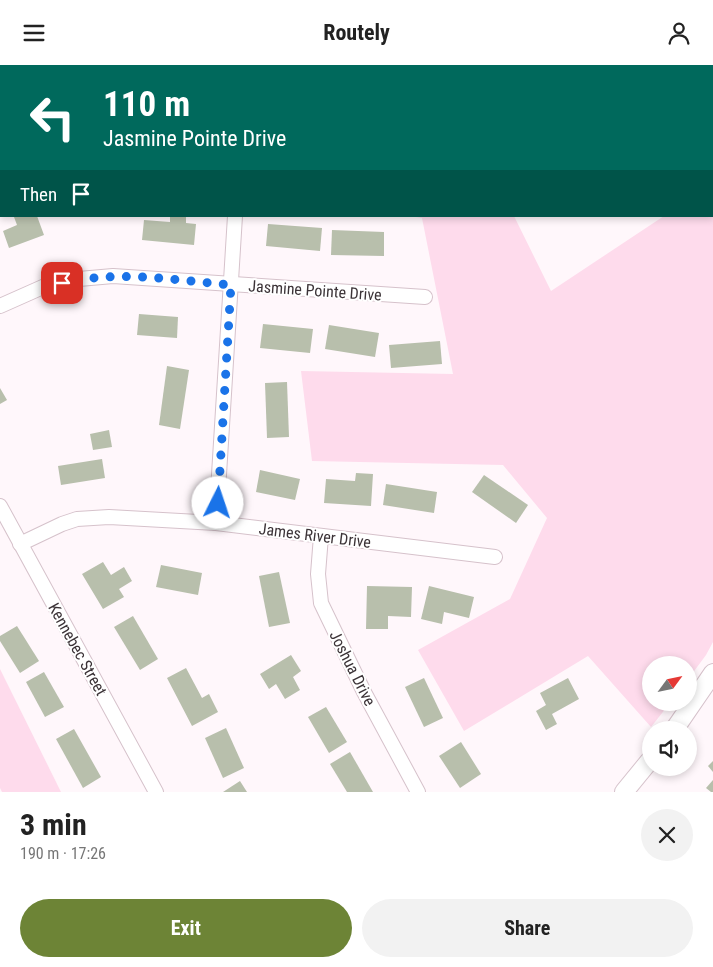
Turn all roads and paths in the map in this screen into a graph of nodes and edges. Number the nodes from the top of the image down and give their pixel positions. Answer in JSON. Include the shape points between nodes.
{"nodes":[{"id":1,"x":236,"y":217,"type":"edge"},
{"id":2,"x":231,"y":285,"type":"junction"},
{"id":3,"x":425,"y":297,"type":"dead end"},
{"id":4,"x":0,"y":306,"type":"edge"},
{"id":5,"x":0,"y":506,"type":"edge"},
{"id":6,"x":216,"y":523,"type":"junction"},
{"id":7,"x":321,"y":536,"type":"junction"},
{"id":8,"x":20,"y":545,"type":"junction"},
{"id":9,"x":495,"y":557,"type":"dead end"},
{"id":10,"x":713,"y":673,"type":"edge"},
{"id":11,"x":680,"y":721,"type":"edge"},
{"id":12,"x":642,"y":770,"type":"edge"},
{"id":13,"x":156,"y":792,"type":"edge"},
{"id":14,"x":418,"y":792,"type":"edge"},
{"id":15,"x":624,"y":792,"type":"edge"}],
"edges":[{"from":1,"to":2,"type":"street"},
{"from":2,"to":3,"type":"street","name":"Jasmine Pointe Drive"},
{"from":2,"to":4,"type":"street","name":"Jasmine Pointe Drive","via":[[130,276],[79,279],[45,286]]},
{"from":2,"to":6,"type":"street"},
{"from":5,"to":8,"type":"street","name":"Kennebec Street"},
{"from":6,"to":7,"type":"street","name":"James River Drive"},
{"from":6,"to":8,"type":"street","name":"James River Drive","via":[[109,517],[77,519]]},
{"from":7,"to":9,"type":"street","name":"James River Drive"},
{"from":7,"to":14,"type":"street","name":"Joshua Drive","via":[[318,574],[321,603]]},
{"from":8,"to":13,"type":"street","name":"Kennebec Street"},
{"from":10,"to":11,"type":"street"},
{"from":12,"to":15,"type":"street"}]}
